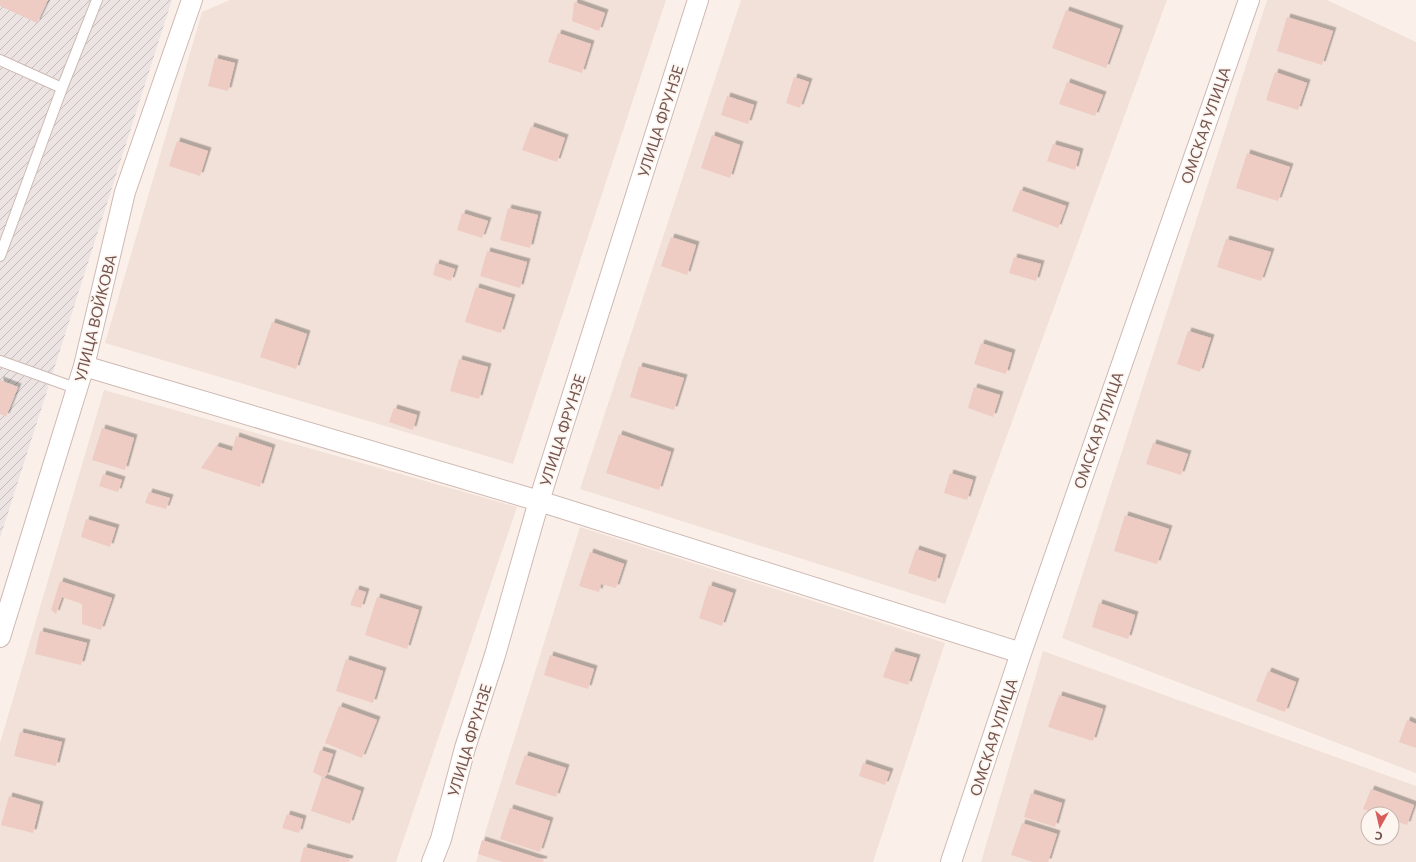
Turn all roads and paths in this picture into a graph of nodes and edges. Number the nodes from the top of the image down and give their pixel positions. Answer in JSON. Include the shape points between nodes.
{"nodes":[{"id":1,"x":97,"y":0,"type":"edge"},
{"id":2,"x":192,"y":0,"type":"edge"},
{"id":3,"x":698,"y":0,"type":"edge"},
{"id":4,"x":1249,"y":0,"type":"edge"},
{"id":5,"x":0,"y":60,"type":"edge"},
{"id":6,"x":62,"y":88,"type":"junction"},
{"id":7,"x":0,"y":256,"type":"edge"},
{"id":8,"x":0,"y":361,"type":"edge"},
{"id":9,"x":84,"y":366,"type":"junction"},
{"id":10,"x":78,"y":389,"type":"junction"},
{"id":11,"x":539,"y":501,"type":"junction"},
{"id":12,"x":0,"y":637,"type":"edge"},
{"id":13,"x":1020,"y":653,"type":"junction"},
{"id":14,"x":432,"y":862,"type":"edge"},
{"id":15,"x":951,"y":862,"type":"edge"}],
"edges":[{"from":1,"to":6,"type":"lane"},
{"from":2,"to":9,"type":"street","name":"УЛИЦА ВОЙКОВА","via":[[125,192]]},
{"from":3,"to":11,"type":"street","name":"УЛИЦА ФРУНЗЕ"},
{"from":4,"to":13,"type":"street","name":"ОМСКАЯ УЛИЦА"},
{"from":5,"to":6,"type":"lane"},
{"from":6,"to":7,"type":"lane"},
{"from":8,"to":10,"type":"lane"},
{"from":9,"to":10,"type":"street","name":"УЛИЦА ВОЙКОВА"},
{"from":9,"to":11,"type":"street"},
{"from":10,"to":12,"type":"street","name":"УЛИЦА ВОЙКОВА"},
{"from":11,"to":13,"type":"street"},
{"from":11,"to":14,"type":"street","name":"УЛИЦА ФРУНЗЕ","via":[[495,655],[465,748],[441,839]]},
{"from":13,"to":15,"type":"street","name":"ОМСКАЯ УЛИЦА"}]}
